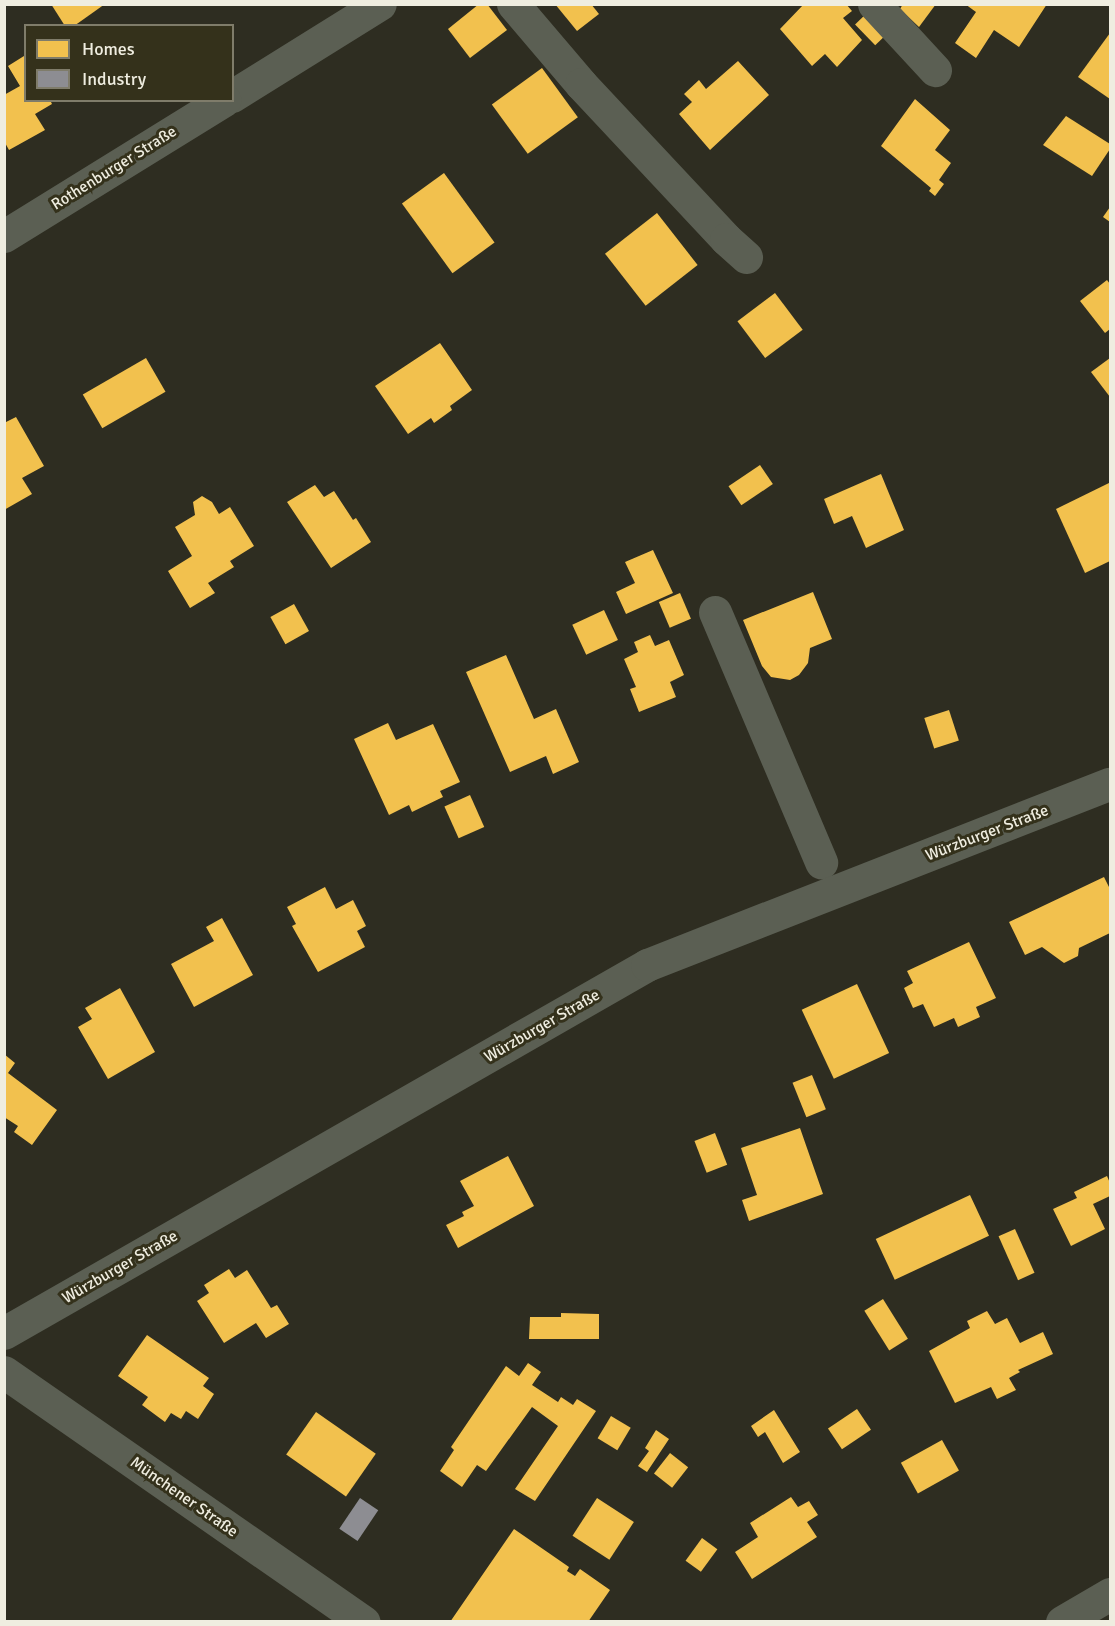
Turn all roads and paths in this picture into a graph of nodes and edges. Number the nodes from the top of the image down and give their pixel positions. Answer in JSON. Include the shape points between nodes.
{"nodes":[{"id":1,"x":380,"y":4,"type":"edge"},
{"id":2,"x":513,"y":4,"type":"edge"},
{"id":3,"x":874,"y":4,"type":"edge"},
{"id":4,"x":935,"y":70,"type":"dead end"},
{"id":5,"x":234,"y":95,"type":"edge"},
{"id":6,"x":221,"y":102,"type":"edge"},
{"id":7,"x":4,"y":236,"type":"edge"},
{"id":8,"x":746,"y":257,"type":"dead end"},
{"id":9,"x":715,"y":612,"type":"dead end"},
{"id":10,"x":1110,"y":784,"type":"edge"},
{"id":11,"x":821,"y":862,"type":"dead end"},
{"id":12,"x":4,"y":1333,"type":"edge"},
{"id":13,"x":4,"y":1372,"type":"edge"},
{"id":14,"x":1110,"y":1594,"type":"edge"},
{"id":15,"x":364,"y":1622,"type":"edge"},
{"id":16,"x":1062,"y":1622,"type":"edge"}],
"edges":[{"from":1,"to":5,"type":"street"},
{"from":2,"to":8,"type":"street","via":[[581,84]]},
{"from":3,"to":4,"type":"street"},
{"from":6,"to":7,"type":"street","name":"Rothenburger Straße"},
{"from":9,"to":11,"type":"street"},
{"from":10,"to":12,"type":"street","name":"Würzburger Straße","via":[[647,965]]},
{"from":13,"to":15,"type":"street","name":"Münchener Straße"},
{"from":14,"to":16,"type":"street"}]}
